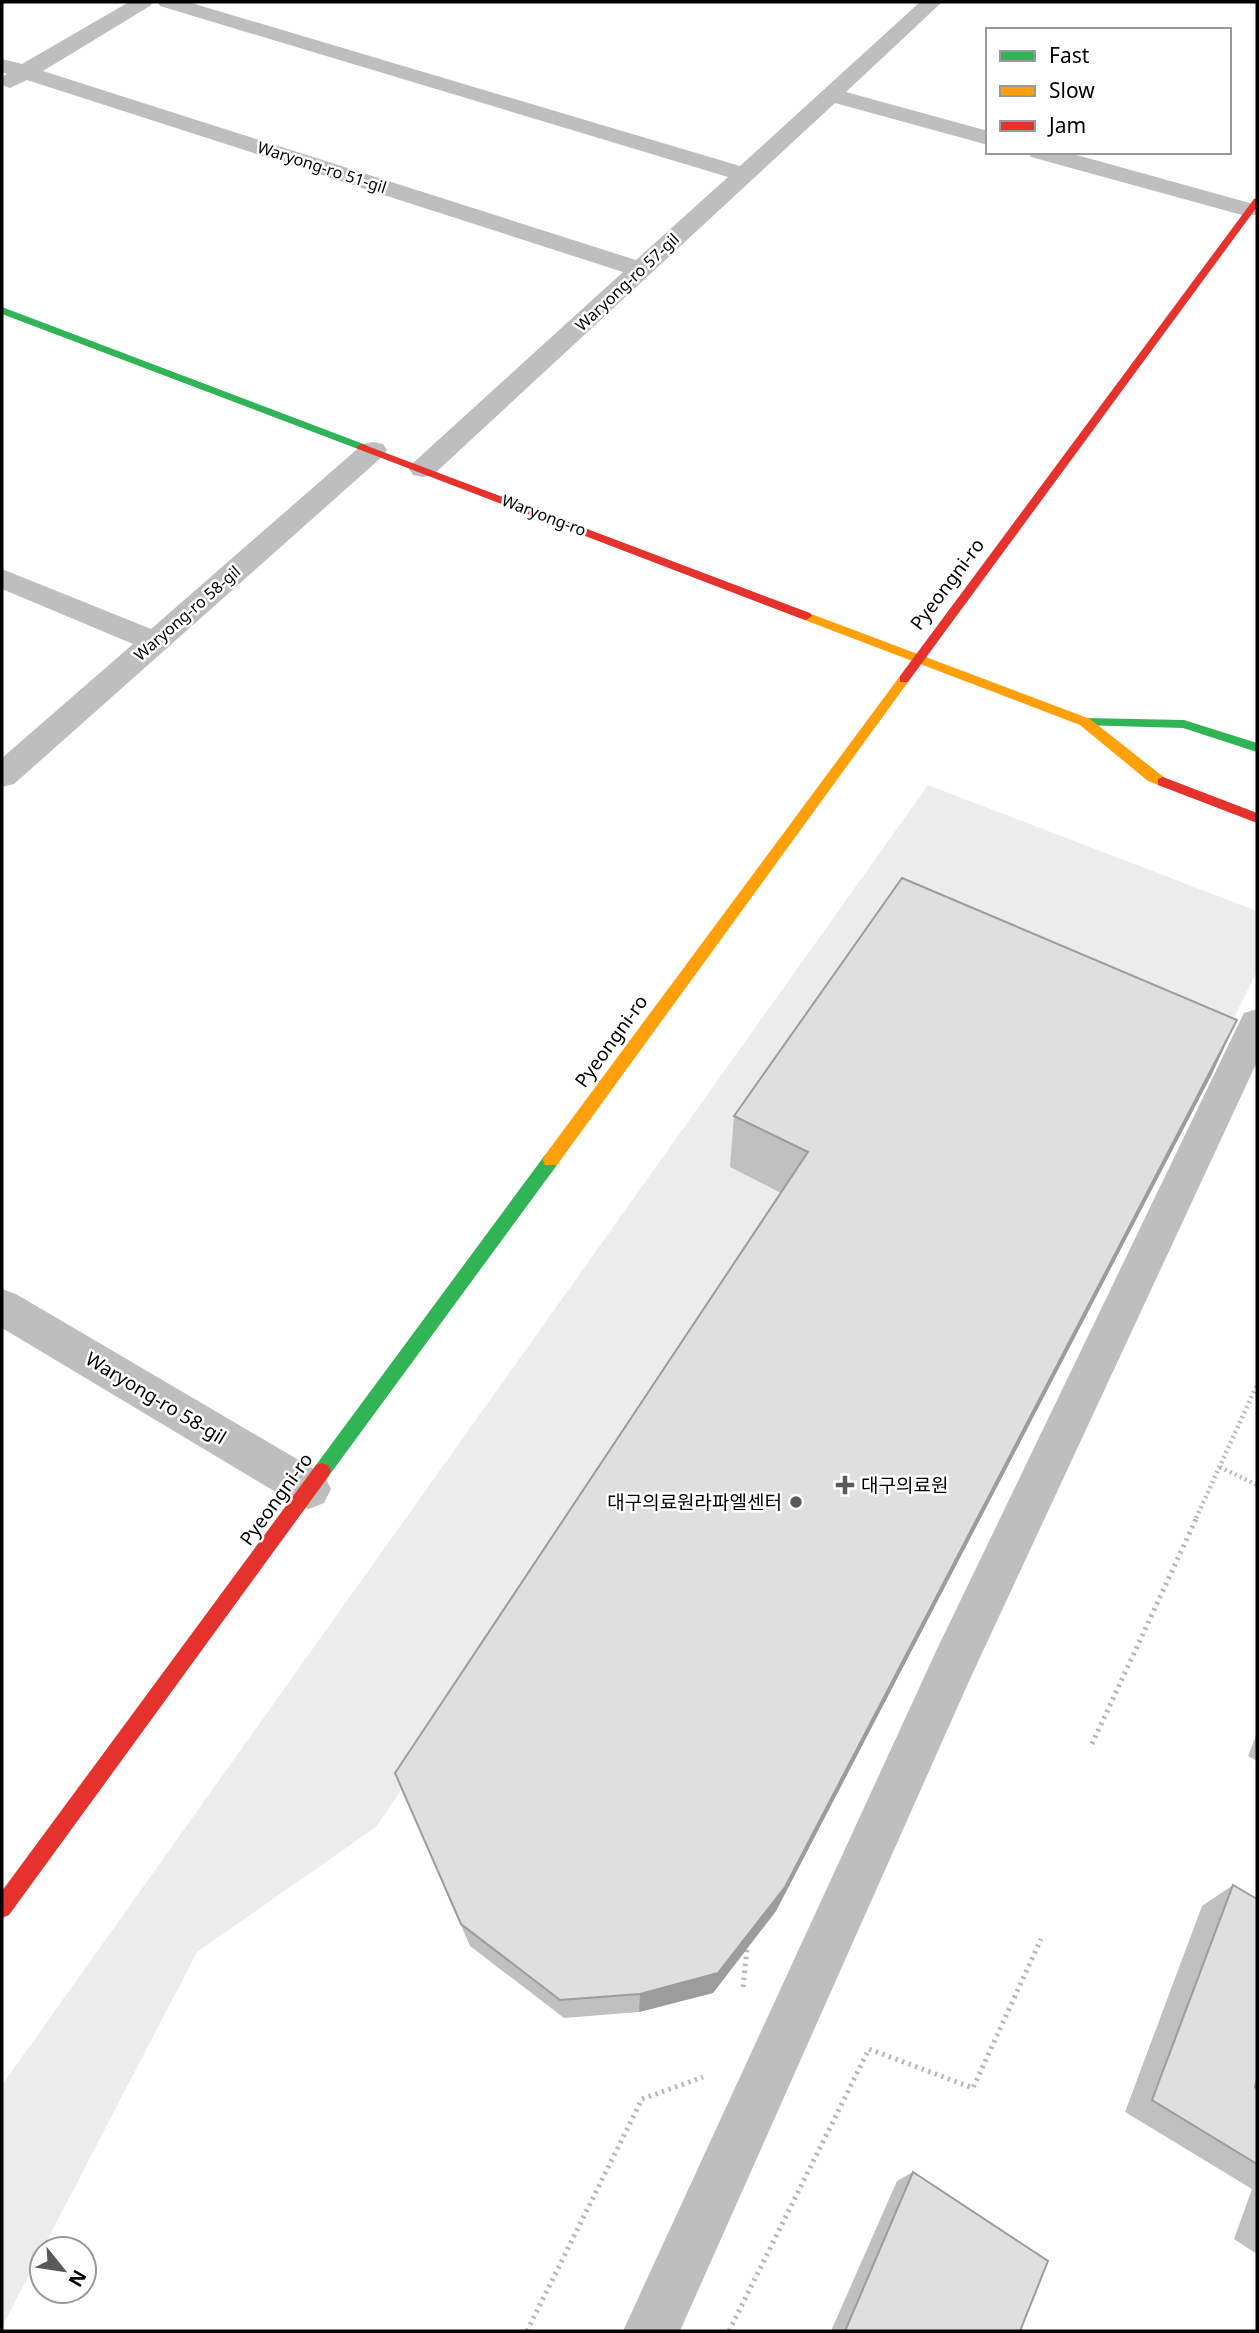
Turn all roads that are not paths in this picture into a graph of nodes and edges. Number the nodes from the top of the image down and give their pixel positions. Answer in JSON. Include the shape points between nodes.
{"nodes":[{"id":1,"x":143,"y":2,"type":"edge"},
{"id":2,"x":167,"y":2,"type":"edge"},
{"id":3,"x":932,"y":2,"type":"edge"},
{"id":4,"x":2,"y":65,"type":"edge"},
{"id":5,"x":25,"y":72,"type":"junction"},
{"id":6,"x":2,"y":86,"type":"edge"},
{"id":7,"x":831,"y":95,"type":"junction"},
{"id":8,"x":986,"y":137,"type":"edge"},
{"id":9,"x":1047,"y":154,"type":"edge"},
{"id":10,"x":743,"y":174,"type":"junction"},
{"id":11,"x":1254,"y":206,"type":"edge"},
{"id":12,"x":642,"y":270,"type":"junction"},
{"id":13,"x":2,"y":310,"type":"edge"},
{"id":14,"x":373,"y":450,"type":"junction"},
{"id":15,"x":423,"y":469,"type":"junction"},
{"id":16,"x":2,"y":578,"type":"edge"},
{"id":17,"x":155,"y":642,"type":"junction"},
{"id":18,"x":919,"y":658,"type":"junction"},
{"id":19,"x":1085,"y":722,"type":"junction"},
{"id":20,"x":1257,"y":748,"type":"edge"},
{"id":21,"x":2,"y":776,"type":"edge"},
{"id":22,"x":1257,"y":818,"type":"edge"},
{"id":23,"x":1257,"y":1023,"type":"edge"},
{"id":24,"x":2,"y":1307,"type":"edge"},
{"id":25,"x":309,"y":1489,"type":"junction"},
{"id":26,"x":2,"y":1908,"type":"edge"},
{"id":27,"x":651,"y":2331,"type":"edge"}],
"edges":[{"from":1,"to":5,"type":"street"},
{"from":2,"to":10,"type":"street"},
{"from":3,"to":7,"type":"street","name":"Waryong-ro 57-gil"},
{"from":4,"to":5,"type":"street","name":"Waryong-ro 51-gil"},
{"from":5,"to":6,"type":"street"},
{"from":5,"to":12,"type":"street","name":"Waryong-ro 51-gil"},
{"from":7,"to":8,"type":"street"},
{"from":7,"to":10,"type":"street","name":"Waryong-ro 57-gil"},
{"from":9,"to":11,"type":"street"},
{"from":10,"to":12,"type":"street","name":"Waryong-ro 57-gil"},
{"from":11,"to":18,"type":"main road","name":"Pyeongni-ro"},
{"from":12,"to":15,"type":"street","name":"Waryong-ro 57-gil"},
{"from":13,"to":14,"type":"main road","name":"Waryong-ro"},
{"from":14,"to":15,"type":"main road","name":"Waryong-ro"},
{"from":14,"to":17,"type":"street","name":"Waryong-ro 58-gil"},
{"from":15,"to":18,"type":"main road","name":"Waryong-ro"},
{"from":16,"to":17,"type":"street"},
{"from":17,"to":21,"type":"street","name":"Waryong-ro 58-gil"},
{"from":18,"to":19,"type":"main road","name":"Waryong-ro"},
{"from":18,"to":25,"type":"main road","name":"Pyeongni-ro"},
{"from":19,"to":20,"type":"main road","name":"Waryong-ro","via":[[1184,724]]},
{"from":19,"to":22,"type":"main road","name":"Waryong-ro","via":[[1153,778]]},
{"from":23,"to":27,"type":"street","via":[[954,1663]]},
{"from":24,"to":25,"type":"street","name":"Waryong-ro 58-gil"},
{"from":25,"to":26,"type":"main road","name":"Pyeongni-ro"}]}
